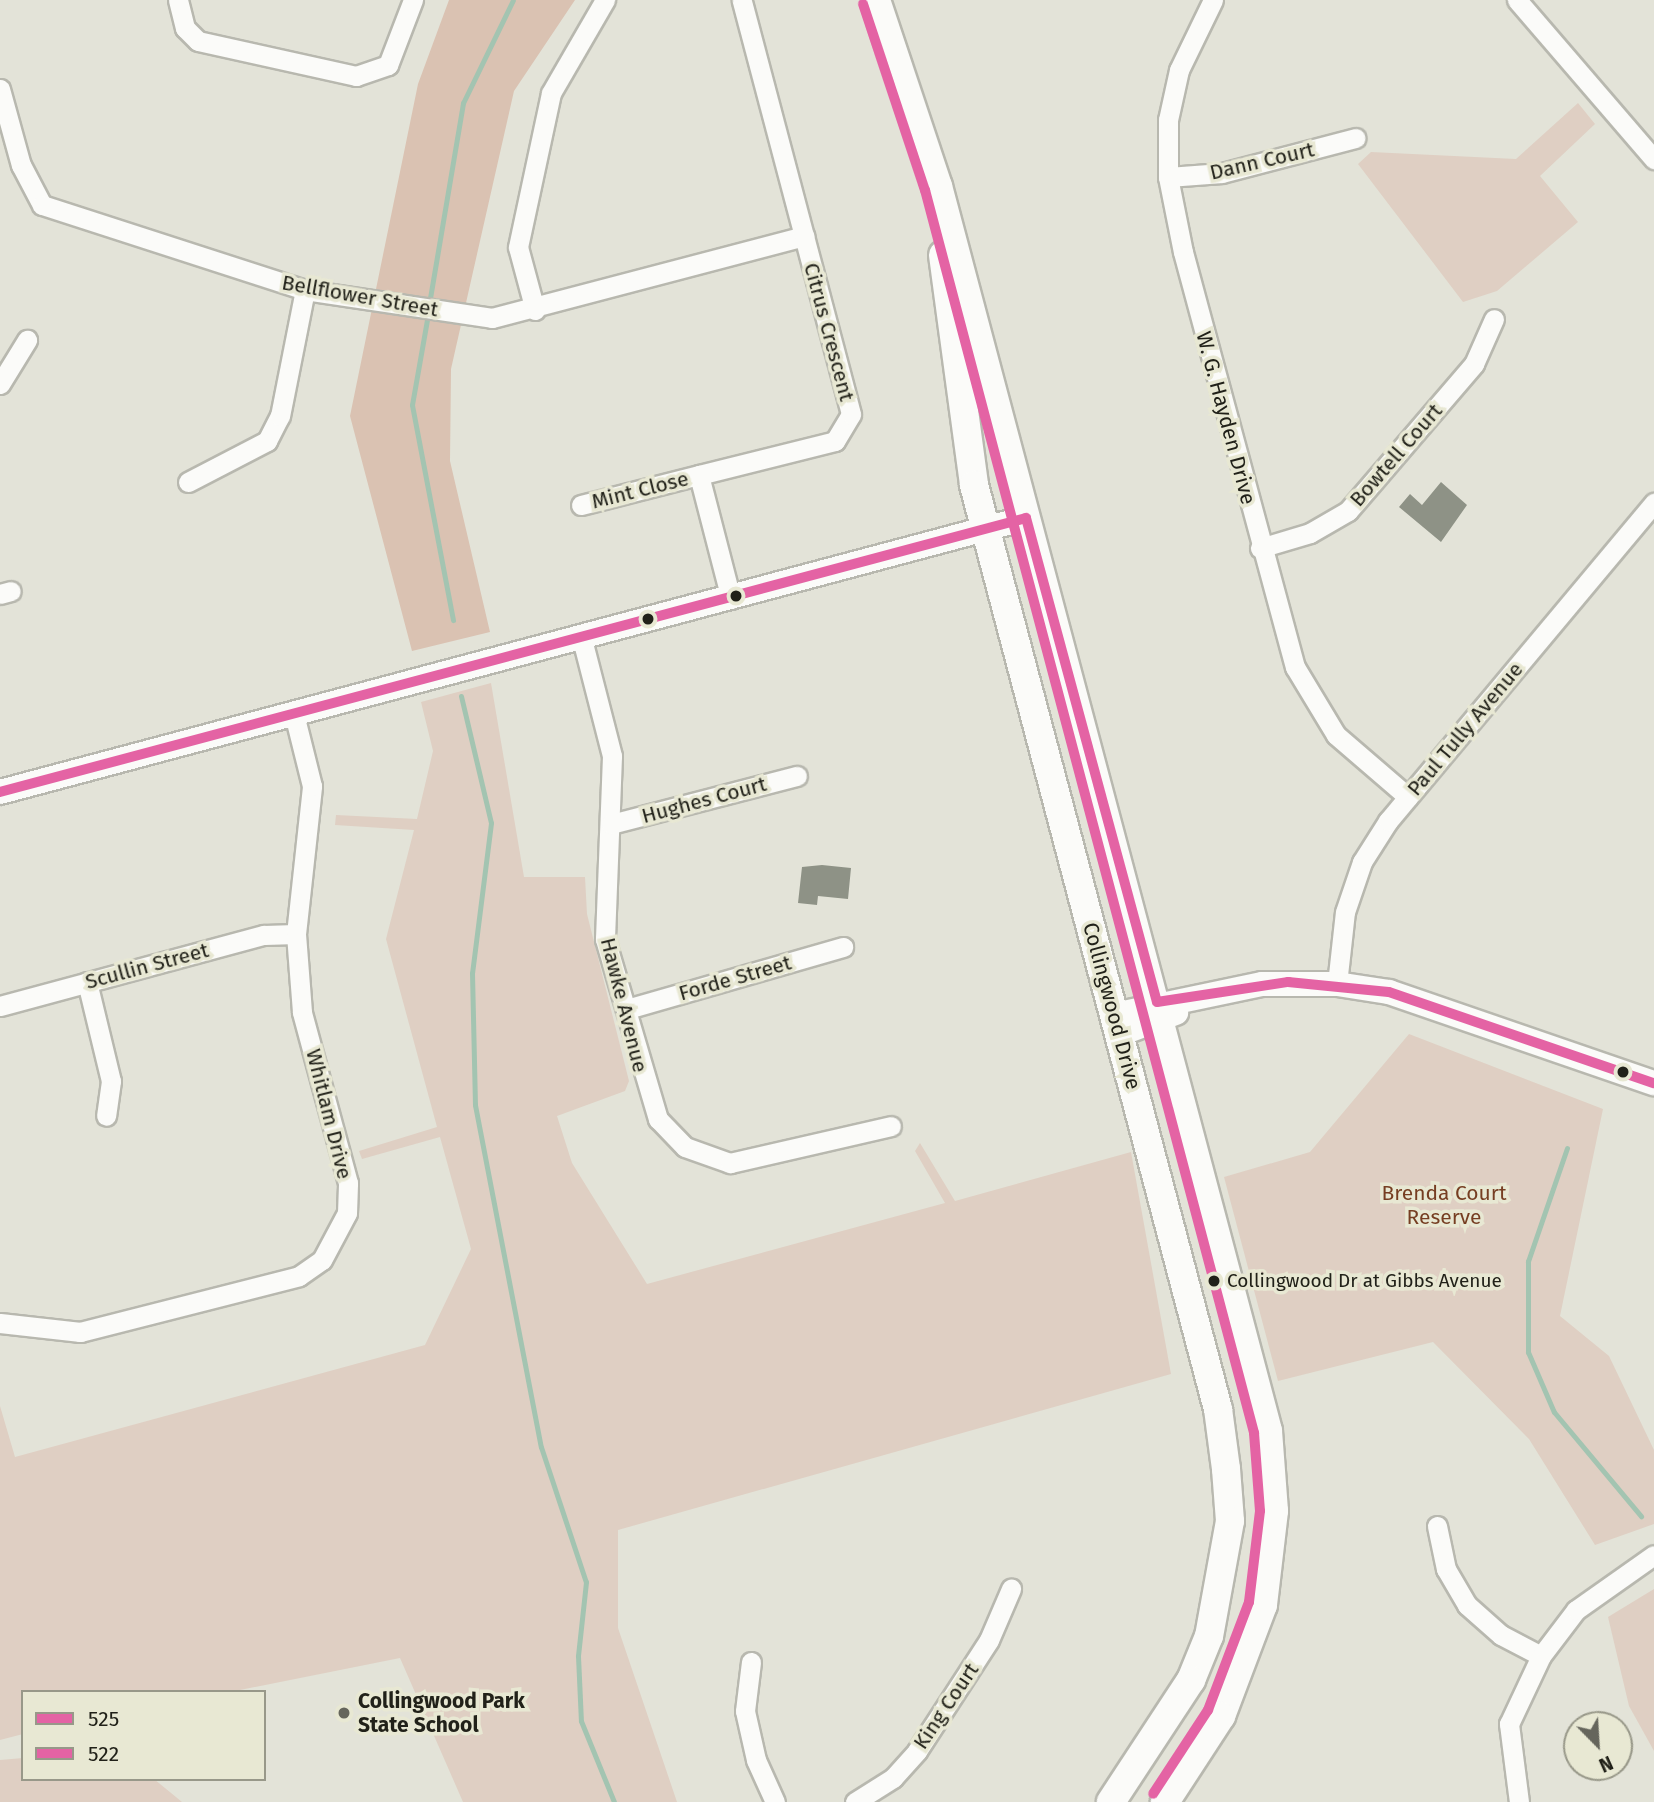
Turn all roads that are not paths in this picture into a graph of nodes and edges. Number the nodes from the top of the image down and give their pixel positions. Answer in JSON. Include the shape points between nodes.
{"nodes":[{"id":1,"x":178,"y":0,"type":"edge"},
{"id":2,"x":413,"y":0,"type":"edge"},
{"id":3,"x":606,"y":0,"type":"edge"},
{"id":4,"x":742,"y":0,"type":"edge"},
{"id":5,"x":1213,"y":0,"type":"edge"},
{"id":6,"x":1517,"y":0,"type":"edge"},
{"id":7,"x":882,"y":7,"type":"edge"},
{"id":8,"x":0,"y":89,"type":"edge"},
{"id":9,"x":1355,"y":138,"type":"dead end"},
{"id":10,"x":1654,"y":159,"type":"edge"},
{"id":11,"x":1168,"y":177,"type":"junction"},
{"id":12,"x":938,"y":186,"type":"junction"},
{"id":13,"x":804,"y":236,"type":"junction"},
{"id":14,"x":305,"y":290,"type":"junction"},
{"id":15,"x":535,"y":310,"type":"junction"},
{"id":16,"x":1494,"y":319,"type":"dead end"},
{"id":17,"x":27,"y":340,"type":"dead end"},
{"id":18,"x":0,"y":384,"type":"edge"},
{"id":19,"x":699,"y":475,"type":"junction"},
{"id":20,"x":188,"y":482,"type":"dead end"},
{"id":21,"x":1654,"y":503,"type":"edge"},
{"id":22,"x":581,"y":505,"type":"dead end"},
{"id":23,"x":1026,"y":518,"type":"junction"},
{"id":24,"x":985,"y":530,"type":"junction"},
{"id":25,"x":1260,"y":548,"type":"junction"},
{"id":26,"x":731,"y":599,"type":"junction"},
{"id":27,"x":582,"y":639,"type":"junction"},
{"id":28,"x":295,"y":714,"type":"junction"},
{"id":29,"x":797,"y":776,"type":"dead end"},
{"id":30,"x":0,"y":792,"type":"edge"},
{"id":31,"x":1408,"y":797,"type":"junction"},
{"id":32,"x":611,"y":824,"type":"junction"},
{"id":33,"x":296,"y":934,"type":"junction"},
{"id":34,"x":843,"y":947,"type":"dead end"},
{"id":35,"x":87,"y":982,"type":"junction"},
{"id":36,"x":1337,"y":984,"type":"junction"},
{"id":37,"x":0,"y":1006,"type":"edge"},
{"id":38,"x":627,"y":1009,"type":"junction"},
{"id":39,"x":1160,"y":1012,"type":"junction"},
{"id":40,"x":1117,"y":1025,"type":"junction"},
{"id":41,"x":1654,"y":1083,"type":"edge"},
{"id":42,"x":106,"y":1116,"type":"dead end"},
{"id":43,"x":891,"y":1126,"type":"dead end"},
{"id":44,"x":0,"y":1323,"type":"edge"},
{"id":45,"x":1437,"y":1526,"type":"dead end"},
{"id":46,"x":1654,"y":1555,"type":"edge"},
{"id":47,"x":1011,"y":1589,"type":"dead end"},
{"id":48,"x":1541,"y":1656,"type":"junction"},
{"id":49,"x":751,"y":1662,"type":"dead end"},
{"id":50,"x":775,"y":1802,"type":"edge"},
{"id":51,"x":855,"y":1802,"type":"edge"},
{"id":52,"x":1111,"y":1802,"type":"edge"},
{"id":53,"x":1165,"y":1802,"type":"edge"},
{"id":54,"x":1519,"y":1802,"type":"edge"}],
"edges":[{"from":1,"to":2,"type":"street","via":[[185,28],[198,41],[356,76],[388,65]]},
{"from":3,"to":15,"type":"street","via":[[551,93],[518,247]]},
{"from":4,"to":13,"type":"street","name":"Citrus Crescent"},
{"from":5,"to":11,"type":"street","name":"W. G. Hayden Drive","via":[[1179,70],[1168,120]]},
{"from":6,"to":10,"type":"street"},
{"from":7,"to":12,"type":"main road","name":"Collingwood Drive"},
{"from":8,"to":14,"type":"street","name":"Bellflower Street","via":[[21,165],[42,205]]},
{"from":9,"to":11,"type":"street","name":"Dann Court","via":[[1222,173]]},
{"from":11,"to":25,"type":"street","name":"W. G. Hayden Drive"},
{"from":12,"to":23,"type":"main road","name":"Collingwood Drive"},
{"from":12,"to":24,"type":"main road","name":"Collingwood Drive","via":[[961,409]]},
{"from":13,"to":15,"type":"street","name":"Bellflower Street"},
{"from":13,"to":19,"type":"street","name":"Citrus Crescent","via":[[849,426],[835,441]]},
{"from":14,"to":15,"type":"street","name":"Bellflower Street","via":[[492,318]]},
{"from":14,"to":20,"type":"street","via":[[280,416],[267,441]]},
{"from":16,"to":25,"type":"street","name":"Bowtell Court","via":[[1474,364],[1348,511],[1310,533]]},
{"from":17,"to":18,"type":"street"},
{"from":19,"to":22,"type":"street","name":"Mint Close"},
{"from":19,"to":26,"type":"street"},
{"from":21,"to":31,"type":"street","name":"Paul Tully Avenue"},
{"from":23,"to":24,"type":"street"},
{"from":23,"to":39,"type":"main road","name":"Collingwood Drive"},
{"from":24,"to":26,"type":"street"},
{"from":24,"to":40,"type":"main road","name":"Collingwood Drive"},
{"from":25,"to":31,"type":"street","name":"W. G. Hayden Drive","via":[[1283,637],[1321,717]]},
{"from":26,"to":27,"type":"street"},
{"from":27,"to":28,"type":"street"},
{"from":27,"to":32,"type":"street","name":"Hawke Avenue","via":[[612,756]]},
{"from":28,"to":30,"type":"street"},
{"from":28,"to":33,"type":"street","name":"Whitlam Drive","via":[[312,786]]},
{"from":29,"to":32,"type":"street","name":"Hughes Court"},
{"from":31,"to":36,"type":"street","name":"Paul Tully Avenue","via":[[1362,862],[1345,912]]},
{"from":32,"to":38,"type":"street","name":"Hawke Avenue","via":[[605,939]]},
{"from":33,"to":35,"type":"street","name":"Scullin Street","via":[[264,935]]},
{"from":33,"to":44,"type":"street","name":"Whitlam Drive","via":[[302,1012],[348,1183],[347,1213],[322,1260],[299,1276],[113,1326],[80,1332]]},
{"from":34,"to":38,"type":"street","name":"Forde Street"},
{"from":35,"to":37,"type":"street","name":"Scullin Street"},
{"from":35,"to":42,"type":"street","via":[[111,1081]]},
{"from":36,"to":39,"type":"street","via":[[1262,984]]},
{"from":36,"to":41,"type":"street","via":[[1389,992]]},
{"from":38,"to":43,"type":"street","name":"Hawke Avenue","via":[[658,1119],[685,1147],[709,1159],[747,1163]]},
{"from":39,"to":40,"type":"street"},
{"from":39,"to":53,"type":"main road","name":"Collingwood Drive","via":[[1258,1385],[1274,1511],[1266,1592],[1245,1664],[1221,1716]]},
{"from":40,"to":52,"type":"main road","name":"Collingwood Drive","via":[[1218,1409],[1230,1521],[1223,1576],[1191,1680]]},
{"from":45,"to":48,"type":"street","via":[[1446,1569],[1467,1605]]},
{"from":46,"to":48,"type":"street","via":[[1576,1610]]},
{"from":47,"to":51,"type":"street","name":"King Court","via":[[989,1640],[917,1751],[893,1778]]},
{"from":48,"to":54,"type":"street","via":[[1509,1724]]},
{"from":49,"to":50,"type":"street","via":[[746,1711],[756,1760]]}]}
